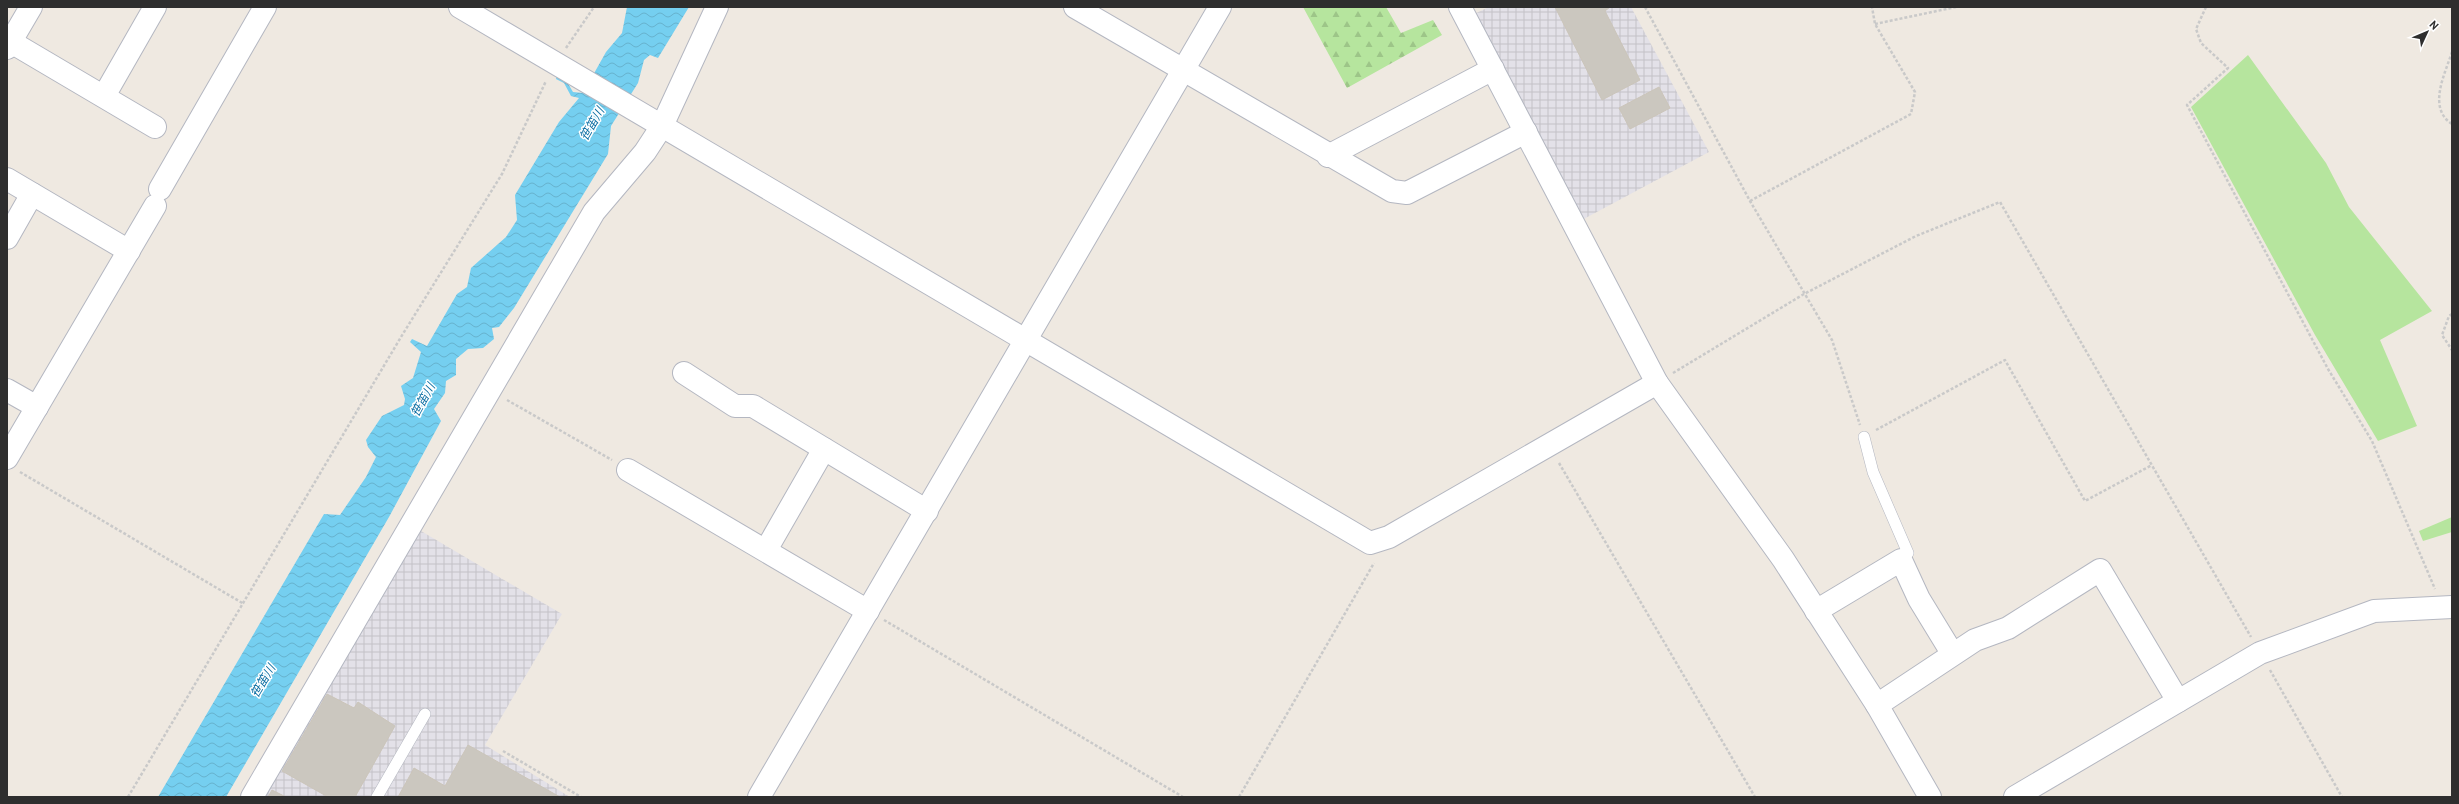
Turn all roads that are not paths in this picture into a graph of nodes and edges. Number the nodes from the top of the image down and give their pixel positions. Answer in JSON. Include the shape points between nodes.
{"nodes":[{"id":1,"x":31,"y":7,"type":"edge"},
{"id":2,"x":155,"y":7,"type":"edge"},
{"id":3,"x":265,"y":7,"type":"edge"},
{"id":4,"x":460,"y":7,"type":"edge"},
{"id":5,"x":717,"y":7,"type":"edge"},
{"id":6,"x":1075,"y":7,"type":"edge"},
{"id":7,"x":1220,"y":7,"type":"edge"},
{"id":8,"x":1460,"y":7,"type":"edge"},
{"id":9,"x":9,"y":45,"type":"edge"},
{"id":10,"x":1493,"y":69,"type":"junction"},
{"id":11,"x":1184,"y":72,"type":"junction"},
{"id":12,"x":104,"y":96,"type":"junction"},
{"id":13,"x":658,"y":123,"type":"junction"},
{"id":14,"x":155,"y":127,"type":"dead end"},
{"id":15,"x":1526,"y":132,"type":"junction"},
{"id":16,"x":1328,"y":156,"type":"junction"},
{"id":17,"x":7,"y":179,"type":"edge"},
{"id":18,"x":32,"y":194,"type":"junction"},
{"id":19,"x":7,"y":238,"type":"edge"},
{"id":20,"x":129,"y":251,"type":"junction"},
{"id":21,"x":1025,"y":341,"type":"junction"},
{"id":22,"x":684,"y":373,"type":"dead end"},
{"id":23,"x":1657,"y":383,"type":"junction"},
{"id":24,"x":7,"y":390,"type":"edge"},
{"id":25,"x":37,"y":407,"type":"junction"},
{"id":26,"x":1864,"y":437,"type":"road end"},
{"id":27,"x":824,"y":449,"type":"junction"},
{"id":28,"x":10,"y":463,"type":"edge"},
{"id":29,"x":628,"y":470,"type":"road end"},
{"id":30,"x":926,"y":511,"type":"junction"},
{"id":31,"x":766,"y":550,"type":"junction"},
{"id":32,"x":1901,"y":560,"type":"junction"},
{"id":33,"x":2448,"y":607,"type":"edge"},
{"id":34,"x":868,"y":611,"type":"junction"},
{"id":35,"x":1816,"y":611,"type":"junction"},
{"id":36,"x":1952,"y":654,"type":"junction"},
{"id":37,"x":2178,"y":701,"type":"junction"},
{"id":38,"x":1877,"y":705,"type":"junction"},
{"id":39,"x":425,"y":714,"type":"dead end"},
{"id":40,"x":252,"y":797,"type":"edge"},
{"id":41,"x":377,"y":797,"type":"edge"},
{"id":42,"x":760,"y":797,"type":"edge"},
{"id":43,"x":1930,"y":797,"type":"edge"},
{"id":44,"x":2015,"y":797,"type":"edge"}],
"edges":[{"from":1,"to":9,"type":"street"},
{"from":2,"to":12,"type":"street"},
{"from":3,"to":20,"type":"street"},
{"from":4,"to":13,"type":"street"},
{"from":5,"to":13,"type":"street"},
{"from":6,"to":11,"type":"street"},
{"from":7,"to":11,"type":"street"},
{"from":8,"to":10,"type":"street"},
{"from":9,"to":12,"type":"street"},
{"from":10,"to":15,"type":"street"},
{"from":10,"to":16,"type":"street"},
{"from":11,"to":16,"type":"street"},
{"from":11,"to":21,"type":"street"},
{"from":12,"to":14,"type":"street"},
{"from":13,"to":21,"type":"street"},
{"from":13,"to":40,"type":"street","via":[[644,152],[594,212]]},
{"from":15,"to":16,"type":"street","via":[[1407,193],[1392,192]]},
{"from":15,"to":23,"type":"street"},
{"from":17,"to":18,"type":"street"},
{"from":18,"to":19,"type":"street"},
{"from":18,"to":20,"type":"street"},
{"from":20,"to":25,"type":"street"},
{"from":21,"to":23,"type":"street","via":[[1370,542],[1389,537]]},
{"from":21,"to":30,"type":"street"},
{"from":22,"to":27,"type":"street","via":[[735,406],[753,406]]},
{"from":23,"to":35,"type":"street","via":[[1783,559]]},
{"from":24,"to":25,"type":"street"},
{"from":25,"to":28,"type":"street"},
{"from":26,"to":32,"type":"lane","via":[[1873,472],[1908,553]]},
{"from":27,"to":30,"type":"street"},
{"from":27,"to":31,"type":"street"},
{"from":29,"to":31,"type":"street"},
{"from":30,"to":34,"type":"street"},
{"from":31,"to":34,"type":"street"},
{"from":32,"to":35,"type":"street"},
{"from":32,"to":36,"type":"street","via":[[1919,599]]},
{"from":33,"to":37,"type":"street","via":[[2374,611],[2260,653]]},
{"from":34,"to":42,"type":"street"},
{"from":35,"to":38,"type":"street"},
{"from":36,"to":37,"type":"street","via":[[1975,640],[2008,628],[2100,570]]},
{"from":36,"to":38,"type":"street"},
{"from":37,"to":44,"type":"street"},
{"from":38,"to":43,"type":"street"},
{"from":39,"to":41,"type":"lane"}]}
